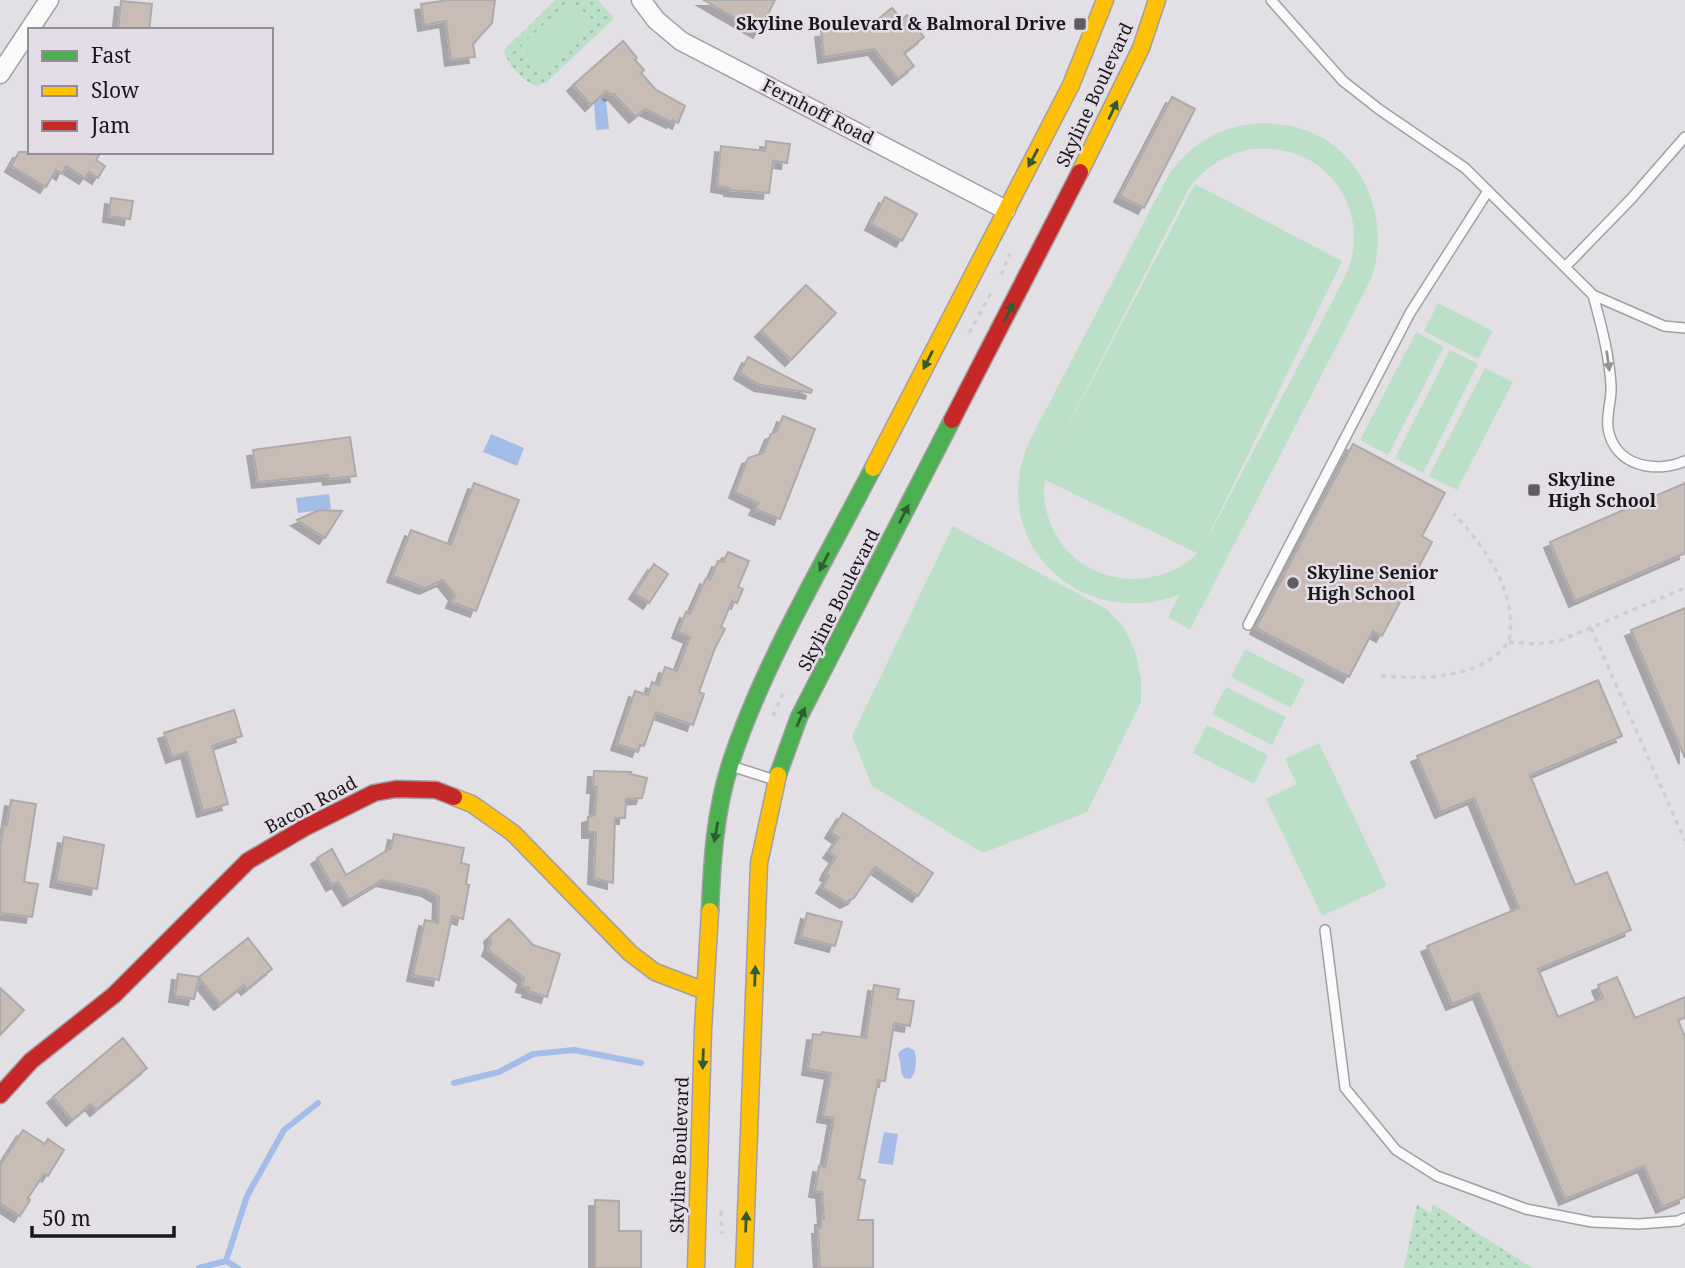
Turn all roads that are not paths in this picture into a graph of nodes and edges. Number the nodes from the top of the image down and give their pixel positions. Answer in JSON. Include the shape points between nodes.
{"nodes":[{"id":1,"x":49,"y":0,"type":"edge"},
{"id":2,"x":641,"y":0,"type":"edge"},
{"id":3,"x":1105,"y":0,"type":"edge"},
{"id":4,"x":1157,"y":0,"type":"edge"},
{"id":5,"x":1271,"y":0,"type":"edge"},
{"id":6,"x":30,"y":28,"type":"edge"},
{"id":7,"x":28,"y":32,"type":"edge"},
{"id":8,"x":0,"y":74,"type":"edge"},
{"id":9,"x":1685,"y":137,"type":"edge"},
{"id":10,"x":1488,"y":191,"type":"junction"},
{"id":11,"x":1006,"y":210,"type":"junction"},
{"id":12,"x":1565,"y":267,"type":"junction"},
{"id":13,"x":1594,"y":295,"type":"junction"},
{"id":14,"x":1685,"y":327,"type":"edge"},
{"id":15,"x":1685,"y":461,"type":"edge"},
{"id":16,"x":1248,"y":625,"type":"dead end"},
{"id":17,"x":730,"y":765,"type":"junction"},
{"id":18,"x":776,"y":780,"type":"junction"},
{"id":19,"x":1325,"y":930,"type":"dead end"},
{"id":20,"x":705,"y":991,"type":"junction"},
{"id":21,"x":0,"y":1095,"type":"edge"},
{"id":22,"x":1685,"y":1218,"type":"edge"},
{"id":23,"x":696,"y":1268,"type":"edge"},
{"id":24,"x":744,"y":1268,"type":"edge"}],
"edges":[{"from":1,"to":6,"type":"street"},
{"from":2,"to":11,"type":"street","name":"Fernhoff Road","via":[[681,41]]},
{"from":3,"to":11,"type":"main road","name":"Skyline Boulevard","one_way":true,"via":[[1071,85]]},
{"from":18,"to":4,"type":"main road","name":"Skyline Boulevard","one_way":true,"via":[[799,717],[1112,111]]},
{"from":5,"to":10,"type":"lane","via":[[1343,81],[1465,168]]},
{"from":7,"to":8,"type":"street"},
{"from":9,"to":12,"type":"lane"},
{"from":10,"to":12,"type":"lane"},
{"from":10,"to":16,"type":"lane","via":[[1410,313]]},
{"from":11,"to":17,"type":"main road","name":"Skyline Boulevard","one_way":true,"via":[[757,692]]},
{"from":12,"to":13,"type":"lane"},
{"from":13,"to":14,"type":"lane","via":[[1664,326]]},
{"from":13,"to":15,"type":"lane","one_way":true,"via":[[1611,387],[1608,426],[1616,447],[1639,465],[1664,467]]},
{"from":17,"to":18,"type":"lane"},
{"from":17,"to":20,"type":"main road","name":"Skyline Boulevard","one_way":true,"via":[[713,849]]},
{"from":24,"to":18,"type":"main road","name":"Skyline Boulevard","one_way":true,"via":[[759,863]]},
{"from":19,"to":22,"type":"lane","via":[[1345,1088],[1396,1150],[1437,1176],[1526,1209],[1592,1222],[1639,1224]]},
{"from":20,"to":21,"type":"main road","name":"Bacon Road","via":[[655,972],[629,953],[513,834],[472,804],[436,790],[396,789],[374,793],[248,862],[114,995],[31,1061]]},
{"from":20,"to":23,"type":"main road","name":"Skyline Boulevard","one_way":true}]}
